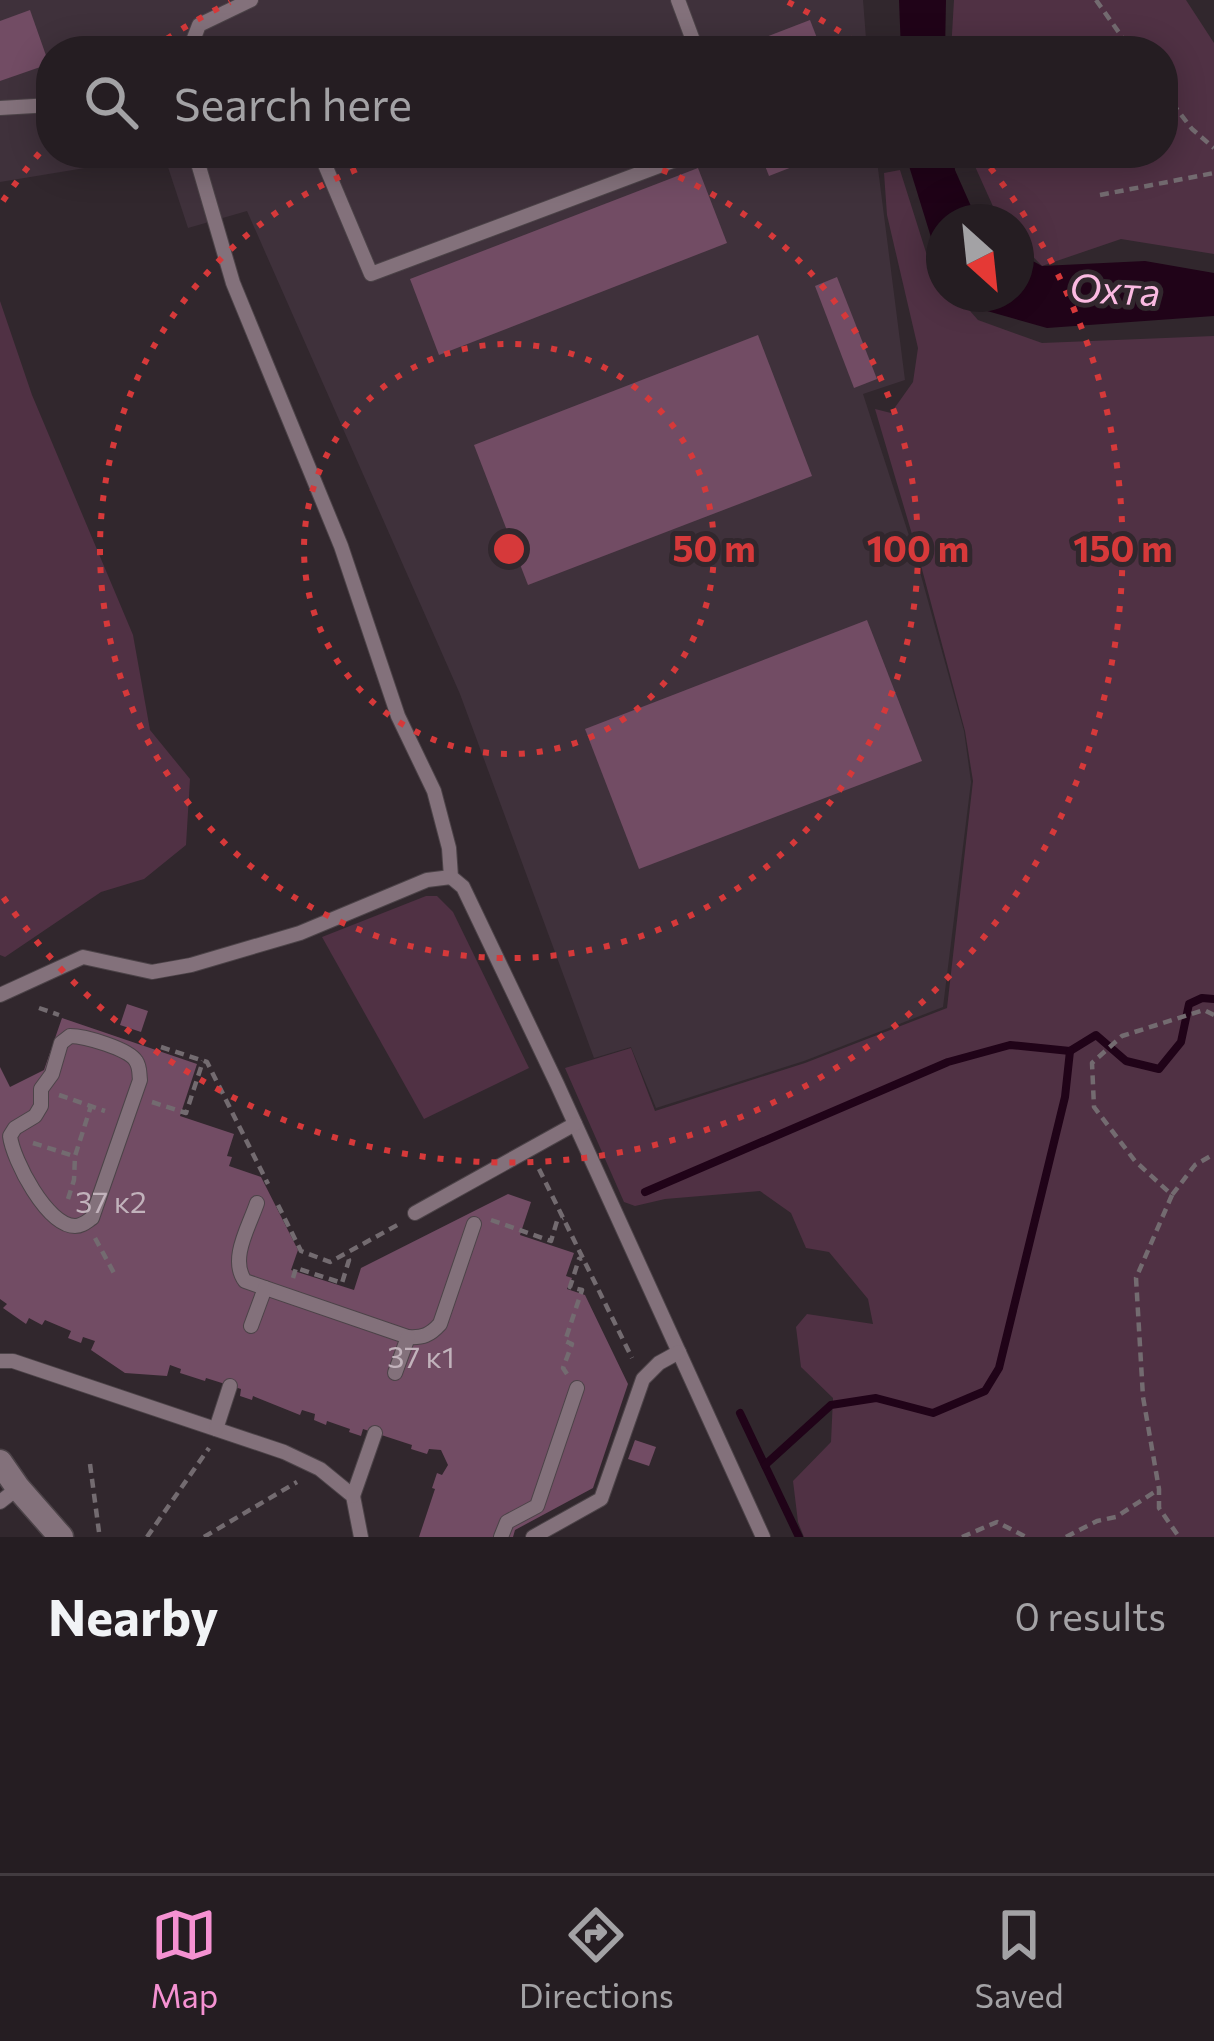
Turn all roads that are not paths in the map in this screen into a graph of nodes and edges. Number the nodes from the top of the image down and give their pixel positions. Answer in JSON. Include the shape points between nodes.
{"nodes":[{"id":1,"x":251,"y":0,"type":"edge"},
{"id":2,"x":678,"y":0,"type":"edge"},
{"id":3,"x":195,"y":36,"type":"edge"},
{"id":4,"x":691,"y":36,"type":"edge"},
{"id":5,"x":36,"y":106,"type":"edge"},
{"id":6,"x":0,"y":108,"type":"edge"},
{"id":7,"x":199,"y":168,"type":"edge"},
{"id":8,"x":326,"y":168,"type":"edge"},
{"id":9,"x":654,"y":168,"type":"edge"},
{"id":10,"x":451,"y":877,"type":"junction"},
{"id":11,"x":0,"y":995,"type":"edge"},
{"id":12,"x":575,"y":1124,"type":"junction"},
{"id":13,"x":7,"y":1160,"type":"edge"},
{"id":14,"x":257,"y":1203,"type":"dead end"},
{"id":15,"x":415,"y":1214,"type":"road end"},
{"id":16,"x":474,"y":1224,"type":"road end"},
{"id":17,"x":265,"y":1288,"type":"junction"},
{"id":18,"x":251,"y":1326,"type":"dead end"},
{"id":19,"x":408,"y":1336,"type":"junction"},
{"id":20,"x":679,"y":1352,"type":"junction"},
{"id":21,"x":0,"y":1361,"type":"edge"},
{"id":22,"x":395,"y":1372,"type":"dead end"},
{"id":23,"x":230,"y":1386,"type":"dead end"},
{"id":24,"x":577,"y":1388,"type":"road end"},
{"id":25,"x":218,"y":1430,"type":"junction"},
{"id":26,"x":375,"y":1432,"type":"dead end"},
{"id":27,"x":0,"y":1462,"type":"edge"},
{"id":28,"x":9,"y":1495,"type":"edge"},
{"id":29,"x":353,"y":1496,"type":"junction"},
{"id":30,"x":61,"y":1537,"type":"edge"},
{"id":31,"x":361,"y":1537,"type":"edge"},
{"id":32,"x":502,"y":1537,"type":"edge"},
{"id":33,"x":532,"y":1537,"type":"edge"},
{"id":34,"x":763,"y":1537,"type":"edge"}],
"edges":[{"from":1,"to":3,"type":"lane","via":[[199,25]]},
{"from":2,"to":4,"type":"lane"},
{"from":5,"to":6,"type":"lane"},
{"from":7,"to":10,"type":"lane","via":[[233,283],[434,791]]},
{"from":8,"to":9,"type":"lane","via":[[371,274]]},
{"from":10,"to":11,"type":"lane","via":[[191,964],[152,972],[83,957]]},
{"from":10,"to":12,"type":"lane","via":[[463,886]]},
{"from":12,"to":15,"type":"lane"},
{"from":12,"to":20,"type":"lane"},
{"from":13,"to":13,"type":"lane","via":[[68,1226],[86,1223],[140,1080],[132,1054],[80,1036],[61,1043],[41,1106],[15,1128]]},
{"from":14,"to":17,"type":"lane","via":[[238,1272]]},
{"from":16,"to":19,"type":"lane","via":[[440,1324],[421,1338]]},
{"from":17,"to":18,"type":"lane"},
{"from":17,"to":19,"type":"lane"},
{"from":19,"to":22,"type":"lane"},
{"from":20,"to":33,"type":"lane","via":[[643,1379],[601,1499]]},
{"from":20,"to":34,"type":"lane"},
{"from":21,"to":25,"type":"lane"},
{"from":23,"to":25,"type":"lane"},
{"from":24,"to":32,"type":"lane","via":[[537,1506],[507,1522]]},
{"from":25,"to":29,"type":"lane","via":[[320,1468]]},
{"from":26,"to":29,"type":"lane"},
{"from":27,"to":28,"type":"street"},
{"from":28,"to":30,"type":"street"},
{"from":29,"to":31,"type":"lane"}]}
